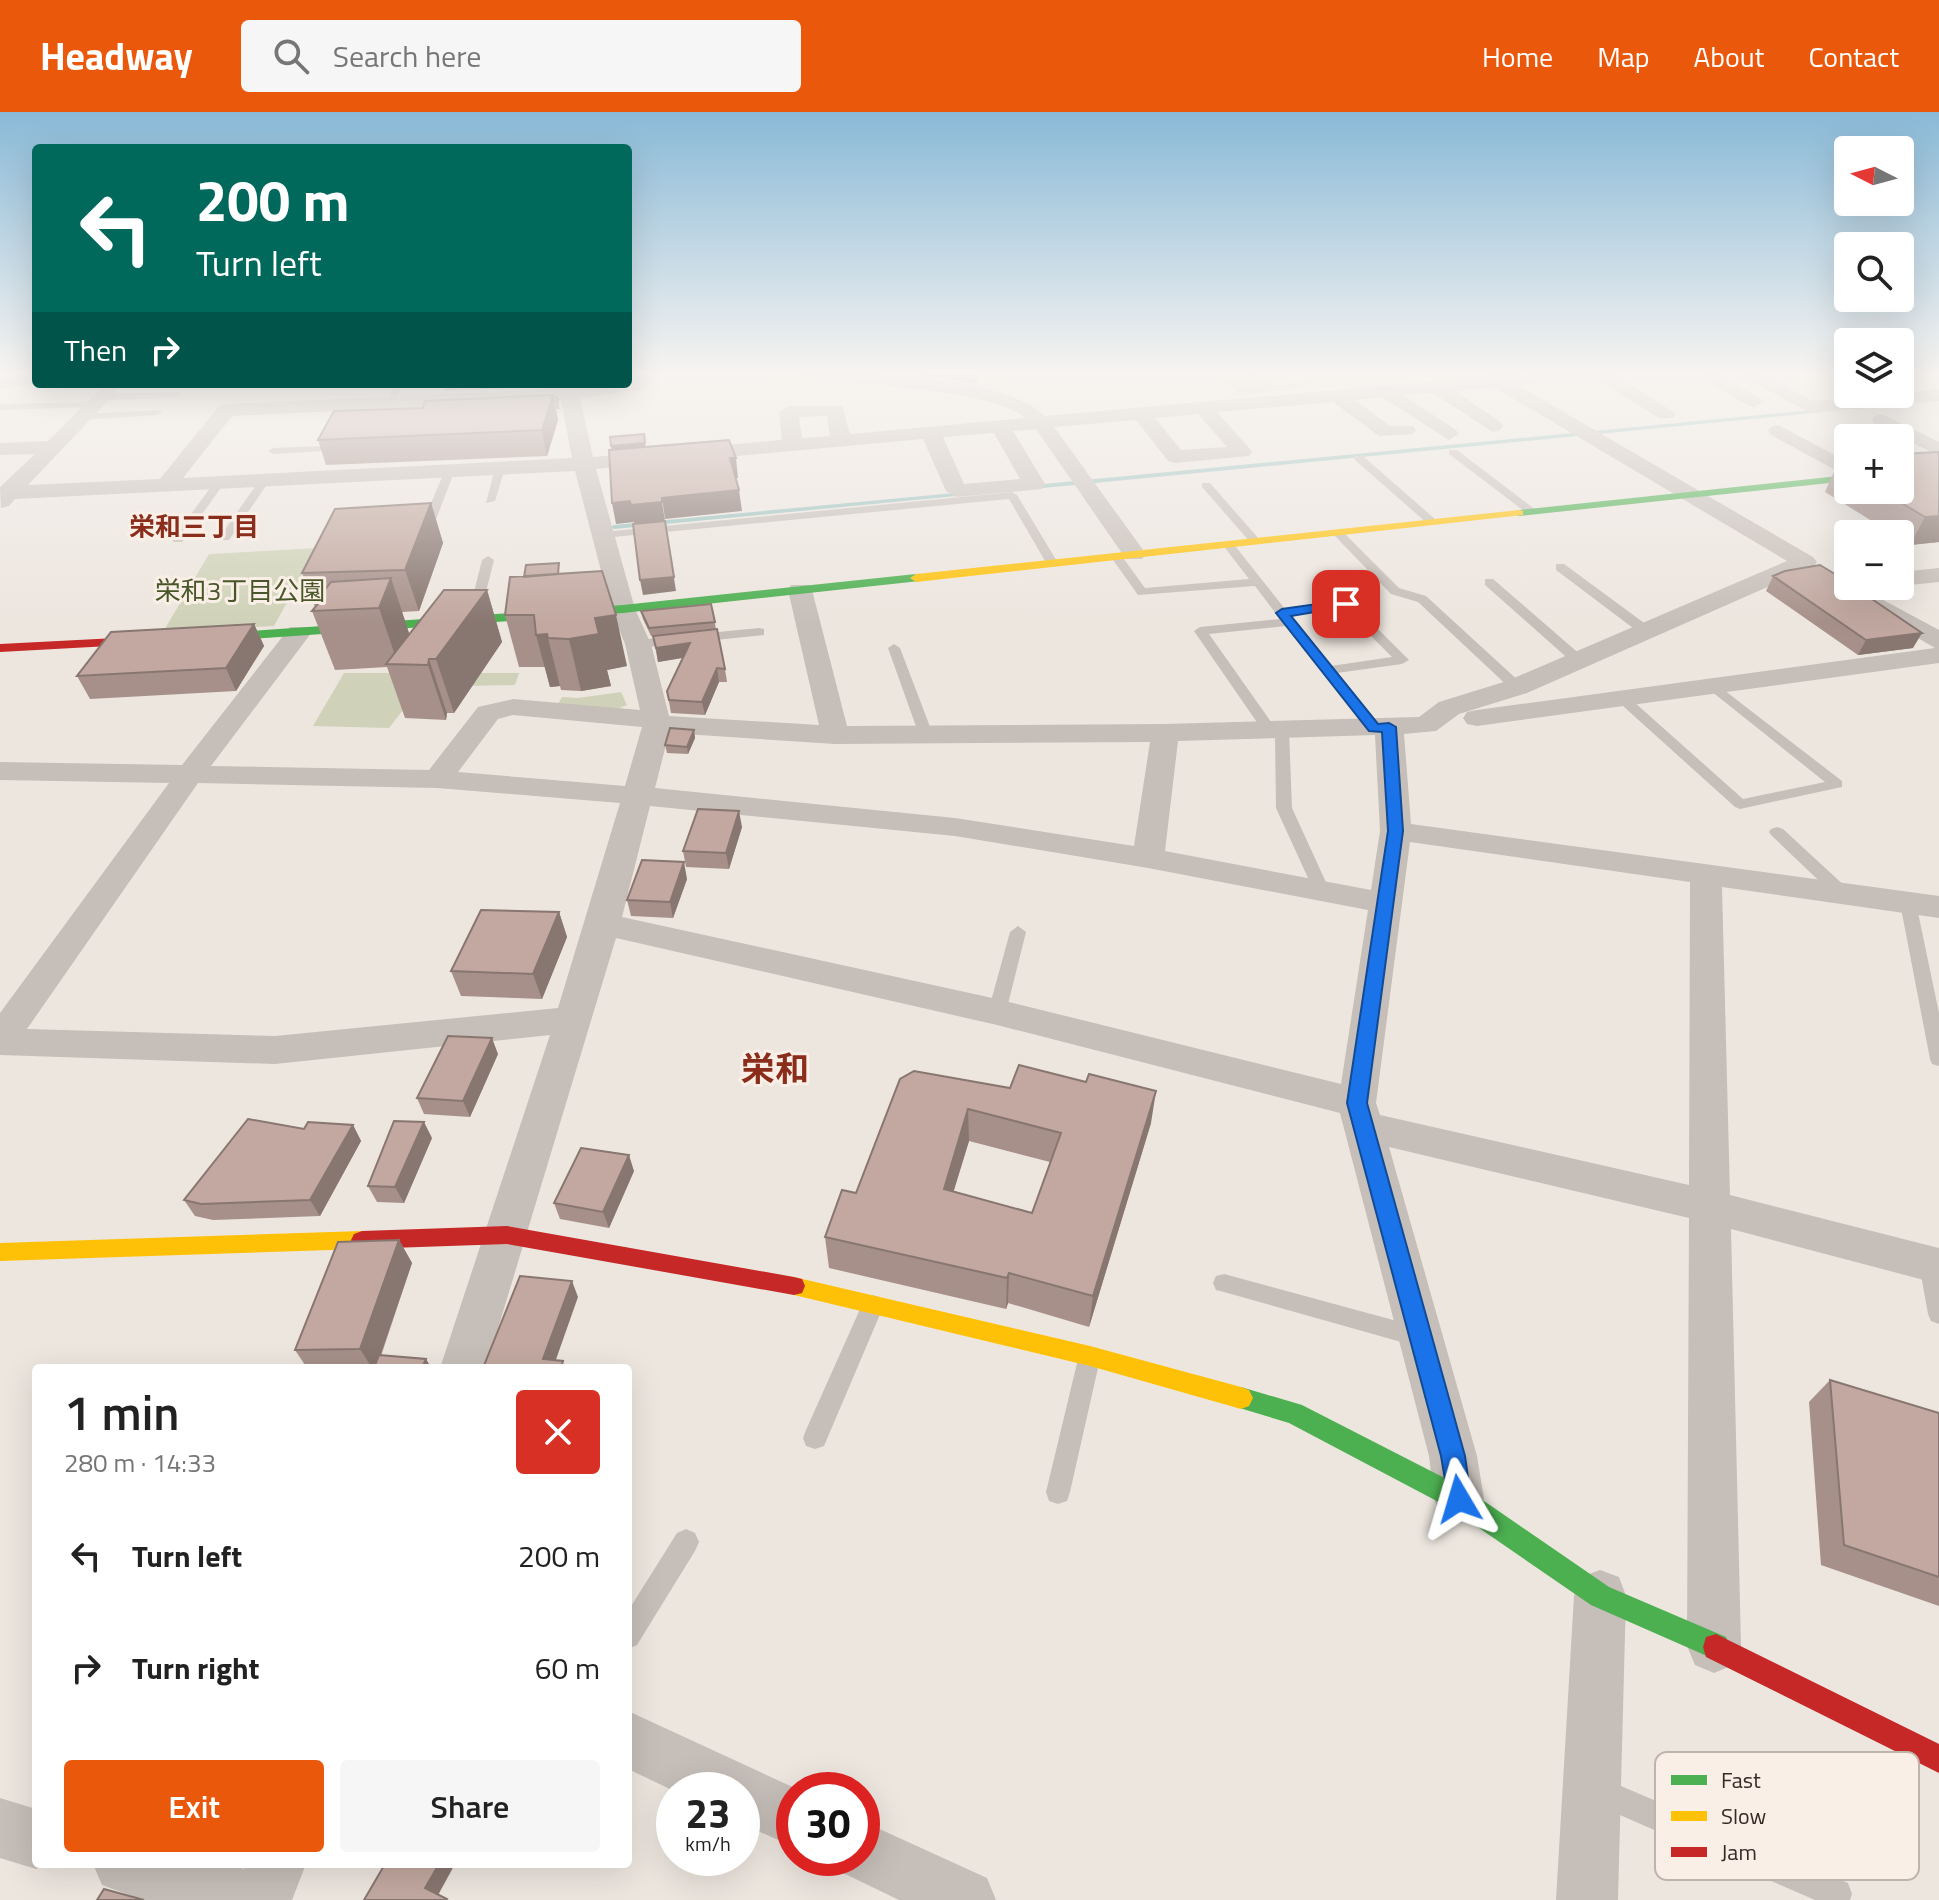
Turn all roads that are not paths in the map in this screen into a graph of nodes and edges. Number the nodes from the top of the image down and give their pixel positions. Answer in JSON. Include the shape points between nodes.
{"nodes":[{"id":1,"x":44,"y":456,"type":"edge"},
{"id":2,"x":189,"y":456,"type":"edge"},
{"id":3,"x":318,"y":456,"type":"edge"},
{"id":4,"x":582,"y":456,"type":"edge"},
{"id":5,"x":663,"y":456,"type":"edge"},
{"id":6,"x":941,"y":456,"type":"edge"},
{"id":7,"x":1018,"y":456,"type":"edge"},
{"id":8,"x":1062,"y":456,"type":"edge"},
{"id":9,"x":1467,"y":456,"type":"edge"},
{"id":10,"x":1626,"y":456,"type":"edge"},
{"id":11,"x":1359,"y":458,"type":"dead end"},
{"id":12,"x":584,"y":464,"type":"junction"},
{"id":13,"x":500,"y":468,"type":"junction"},
{"id":14,"x":450,"y":470,"type":"junction"},
{"id":15,"x":306,"y":478,"type":"junction"},
{"id":16,"x":265,"y":480,"type":"junction"},
{"id":17,"x":1834,"y":480,"type":"edge"},
{"id":18,"x":220,"y":482,"type":"junction"},
{"id":19,"x":166,"y":485,"type":"junction"},
{"id":20,"x":1206,"y":485,"type":"dead end"},
{"id":21,"x":1691,"y":495,"type":"junction"},
{"id":22,"x":3,"y":496,"type":"edge"},
{"id":23,"x":490,"y":501,"type":"dead end"},
{"id":24,"x":1532,"y":512,"type":"junction"},
{"id":25,"x":429,"y":522,"type":"edge"},
{"id":26,"x":1432,"y":522,"type":"junction"},
{"id":27,"x":1338,"y":533,"type":"junction"},
{"id":28,"x":603,"y":535,"type":"junction"},
{"id":29,"x":225,"y":538,"type":"dead end"},
{"id":30,"x":178,"y":540,"type":"dead end"},
{"id":31,"x":1255,"y":541,"type":"junction"},
{"id":32,"x":1228,"y":544,"type":"junction"},
{"id":33,"x":1125,"y":556,"type":"junction"},
{"id":34,"x":488,"y":560,"type":"dead end"},
{"id":35,"x":1805,"y":562,"type":"junction"},
{"id":36,"x":1052,"y":563,"type":"junction"},
{"id":37,"x":1560,"y":567,"type":"dead end"},
{"id":38,"x":1939,"y":575,"type":"edge"},
{"id":39,"x":1914,"y":578,"type":"edge"},
{"id":40,"x":1834,"y":579,"type":"edge"},
{"id":41,"x":1258,"y":582,"type":"junction"},
{"id":42,"x":1489,"y":582,"type":"dead end"},
{"id":43,"x":800,"y":590,"type":"junction"},
{"id":44,"x":1870,"y":600,"type":"edge"},
{"id":45,"x":623,"y":609,"type":"junction"},
{"id":46,"x":1286,"y":617,"type":"junction"},
{"id":47,"x":473,"y":619,"type":"junction"},
{"id":48,"x":1646,"y":631,"type":"junction"},
{"id":49,"x":299,"y":632,"type":"junction"},
{"id":50,"x":759,"y":632,"type":"dead end"},
{"id":51,"x":1939,"y":641,"type":"edge"},
{"id":52,"x":638,"y":644,"type":"junction"},
{"id":53,"x":0,"y":648,"type":"edge"},
{"id":54,"x":894,"y":648,"type":"dead end"},
{"id":55,"x":1939,"y":655,"type":"edge"},
{"id":56,"x":1578,"y":660,"type":"junction"},
{"id":57,"x":1328,"y":670,"type":"junction"},
{"id":58,"x":1711,"y":684,"type":"junction"},
{"id":59,"x":1517,"y":687,"type":"junction"},
{"id":60,"x":1620,"y":697,"type":"junction"},
{"id":61,"x":656,"y":722,"type":"junction"},
{"id":62,"x":1426,"y":725,"type":"junction"},
{"id":63,"x":1381,"y":728,"type":"junction"},
{"id":64,"x":1276,"y":731,"type":"junction"},
{"id":65,"x":925,"y":732,"type":"junction"},
{"id":66,"x":1165,"y":733,"type":"junction"},
{"id":67,"x":835,"y":735,"type":"junction"},
{"id":68,"x":0,"y":771,"type":"edge"},
{"id":69,"x":191,"y":773,"type":"junction"},
{"id":70,"x":437,"y":779,"type":"junction"},
{"id":71,"x":639,"y":796,"type":"junction"},
{"id":72,"x":1396,"y":831,"type":"junction"},
{"id":73,"x":1777,"y":832,"type":"dead end"},
{"id":74,"x":1148,"y":858,"type":"junction"},
{"id":75,"x":1706,"y":876,"type":"junction"},
{"id":76,"x":1322,"y":891,"type":"junction"},
{"id":77,"x":1842,"y":893,"type":"junction"},
{"id":78,"x":1385,"y":903,"type":"junction"},
{"id":79,"x":1923,"y":905,"type":"edge"},
{"id":80,"x":603,"y":924,"type":"junction"},
{"id":81,"x":1018,"y":932,"type":"dead end"},
{"id":82,"x":997,"y":1012,"type":"junction"},
{"id":83,"x":571,"y":1020,"type":"junction"},
{"id":84,"x":0,"y":1041,"type":"edge"},
{"id":85,"x":1939,"y":1059,"type":"edge"},
{"id":86,"x":1360,"y":1115,"type":"junction"},
{"id":87,"x":1712,"y":1207,"type":"junction"},
{"id":88,"x":507,"y":1235,"type":"junction"},
{"id":89,"x":0,"y":1252,"type":"edge"},
{"id":90,"x":1935,"y":1265,"type":"edge"},
{"id":91,"x":1224,"y":1283,"type":"dead end"},
{"id":92,"x":874,"y":1303,"type":"junction"},
{"id":93,"x":1939,"y":1314,"type":"edge"},
{"id":94,"x":1419,"y":1337,"type":"junction"},
{"id":95,"x":1090,"y":1356,"type":"junction"},
{"id":96,"x":464,"y":1364,"type":"edge"},
{"id":97,"x":815,"y":1438,"type":"dead end"},
{"id":98,"x":1058,"y":1492,"type":"dead end"},
{"id":99,"x":1459,"y":1499,"type":"junction"},
{"id":100,"x":686,"y":1542,"type":"dead end"},
{"id":101,"x":1600,"y":1596,"type":"junction"},
{"id":102,"x":632,"y":1630,"type":"edge"},
{"id":103,"x":1714,"y":1646,"type":"junction"},
{"id":104,"x":632,"y":1741,"type":"edge"},
{"id":105,"x":1939,"y":1759,"type":"edge"},
{"id":106,"x":697,"y":1772,"type":"edge"},
{"id":107,"x":1592,"y":1789,"type":"junction"},
{"id":108,"x":1655,"y":1816,"type":"edge"},
{"id":109,"x":0,"y":1828,"type":"edge"},
{"id":110,"x":32,"y":1838,"type":"edge"},
{"id":111,"x":880,"y":1860,"type":"edge"},
{"id":112,"x":137,"y":1868,"type":"edge"},
{"id":113,"x":274,"y":1868,"type":"edge"},
{"id":114,"x":1804,"y":1880,"type":"edge"},
{"id":115,"x":1837,"y":1894,"type":"dead end"},
{"id":116,"x":247,"y":1900,"type":"edge"},
{"id":117,"x":261,"y":1900,"type":"edge"},
{"id":118,"x":965,"y":1900,"type":"edge"},
{"id":119,"x":1587,"y":1900,"type":"edge"}],
"edges":[{"from":1,"to":22,"type":"street"},
{"from":2,"to":19,"type":"street"},
{"from":3,"to":15,"type":"street"},
{"from":4,"to":12,"type":"street"},
{"from":5,"to":12,"type":"street"},
{"from":6,"to":7,"type":"street","via":[[957,491],[1034,484]]},
{"from":8,"to":33,"type":"street"},
{"from":9,"to":24,"type":"lane"},
{"from":10,"to":21,"type":"street"},
{"from":11,"to":26,"type":"lane"},
{"from":12,"to":13,"type":"street"},
{"from":12,"to":28,"type":"street"},
{"from":13,"to":14,"type":"street"},
{"from":13,"to":23,"type":"lane"},
{"from":14,"to":15,"type":"street"},
{"from":14,"to":25,"type":"lane"},
{"from":15,"to":16,"type":"street"},
{"from":16,"to":18,"type":"street"},
{"from":16,"to":29,"type":"lane"},
{"from":17,"to":21,"type":"street"},
{"from":18,"to":19,"type":"street"},
{"from":18,"to":30,"type":"lane"},
{"from":19,"to":22,"type":"street"},
{"from":20,"to":31,"type":"lane"},
{"from":21,"to":24,"type":"street"},
{"from":21,"to":35,"type":"street"},
{"from":24,"to":26,"type":"street"},
{"from":26,"to":27,"type":"street"},
{"from":27,"to":31,"type":"street"},
{"from":27,"to":59,"type":"lane","via":[[1395,591],[1422,599]]},
{"from":28,"to":36,"type":"lane","via":[[1012,495]]},
{"from":28,"to":45,"type":"street"},
{"from":31,"to":32,"type":"street"},
{"from":32,"to":33,"type":"street"},
{"from":32,"to":41,"type":"lane"},
{"from":33,"to":36,"type":"street"},
{"from":33,"to":41,"type":"lane","via":[[1142,592]]},
{"from":34,"to":47,"type":"lane"},
{"from":35,"to":40,"type":"street"},
{"from":35,"to":48,"type":"street"},
{"from":36,"to":43,"type":"street"},
{"from":37,"to":48,"type":"lane"},
{"from":38,"to":39,"type":"street"},
{"from":41,"to":46,"type":"lane"},
{"from":42,"to":56,"type":"lane"},
{"from":43,"to":45,"type":"street"},
{"from":43,"to":67,"type":"street"},
{"from":44,"to":51,"type":"street"},
{"from":45,"to":47,"type":"street"},
{"from":45,"to":52,"type":"street"},
{"from":46,"to":57,"type":"lane"},
{"from":46,"to":57,"type":"lane","via":[[1346,604],[1402,660]]},
{"from":46,"to":64,"type":"lane","via":[[1200,631]]},
{"from":47,"to":49,"type":"street"},
{"from":48,"to":56,"type":"street"},
{"from":49,"to":53,"type":"street"},
{"from":49,"to":69,"type":"street"},
{"from":50,"to":52,"type":"lane"},
{"from":52,"to":61,"type":"street"},
{"from":54,"to":65,"type":"lane"},
{"from":55,"to":58,"type":"street"},
{"from":56,"to":59,"type":"street"},
{"from":57,"to":63,"type":"lane"},
{"from":58,"to":60,"type":"street"},
{"from":58,"to":60,"type":"lane","via":[[1837,784],[1740,804]]},
{"from":59,"to":62,"type":"street","via":[[1449,708]]},
{"from":60,"to":62,"type":"street"},
{"from":61,"to":67,"type":"street"},
{"from":61,"to":70,"type":"street","via":[[513,707],[488,713]]},
{"from":61,"to":71,"type":"street"},
{"from":62,"to":63,"type":"street"},
{"from":63,"to":64,"type":"street"},
{"from":63,"to":72,"type":"street"},
{"from":64,"to":66,"type":"street"},
{"from":64,"to":76,"type":"lane","via":[[1284,808]]},
{"from":65,"to":66,"type":"street"},
{"from":65,"to":67,"type":"street"},
{"from":66,"to":74,"type":"street"},
{"from":68,"to":69,"type":"street"},
{"from":69,"to":70,"type":"street"},
{"from":69,"to":84,"type":"street"},
{"from":70,"to":71,"type":"street"},
{"from":71,"to":74,"type":"street","via":[[955,827]]},
{"from":71,"to":80,"type":"street"},
{"from":72,"to":75,"type":"street"},
{"from":72,"to":78,"type":"street"},
{"from":73,"to":77,"type":"lane"},
{"from":74,"to":76,"type":"street"},
{"from":75,"to":77,"type":"street"},
{"from":75,"to":87,"type":"street"},
{"from":76,"to":78,"type":"street"},
{"from":77,"to":79,"type":"street"},
{"from":78,"to":86,"type":"street"},
{"from":79,"to":85,"type":"lane"},
{"from":80,"to":82,"type":"street"},
{"from":80,"to":83,"type":"street"},
{"from":81,"to":82,"type":"lane"},
{"from":82,"to":86,"type":"street"},
{"from":83,"to":84,"type":"street","via":[[275,1050]]},
{"from":83,"to":88,"type":"street"},
{"from":86,"to":87,"type":"street"},
{"from":86,"to":94,"type":"street"},
{"from":87,"to":90,"type":"street"},
{"from":87,"to":103,"type":"street"},
{"from":88,"to":89,"type":"street"},
{"from":88,"to":92,"type":"street"},
{"from":88,"to":96,"type":"street"},
{"from":90,"to":93,"type":"lane"},
{"from":91,"to":94,"type":"lane"},
{"from":92,"to":95,"type":"street"},
{"from":92,"to":97,"type":"lane"},
{"from":94,"to":99,"type":"street","via":[[1453,1456]]},
{"from":95,"to":98,"type":"lane"},
{"from":95,"to":99,"type":"street","via":[[1294,1413]]},
{"from":99,"to":101,"type":"street"},
{"from":100,"to":102,"type":"lane"},
{"from":101,"to":103,"type":"street"},
{"from":101,"to":107,"type":"street"},
{"from":103,"to":105,"type":"street"},
{"from":104,"to":106,"type":"street"},
{"from":107,"to":108,"type":"lane"},
{"from":107,"to":119,"type":"street"},
{"from":109,"to":110,"type":"street"},
{"from":111,"to":118,"type":"street"},
{"from":112,"to":116,"type":"street"},
{"from":113,"to":117,"type":"street"},
{"from":114,"to":115,"type":"lane"}]}
